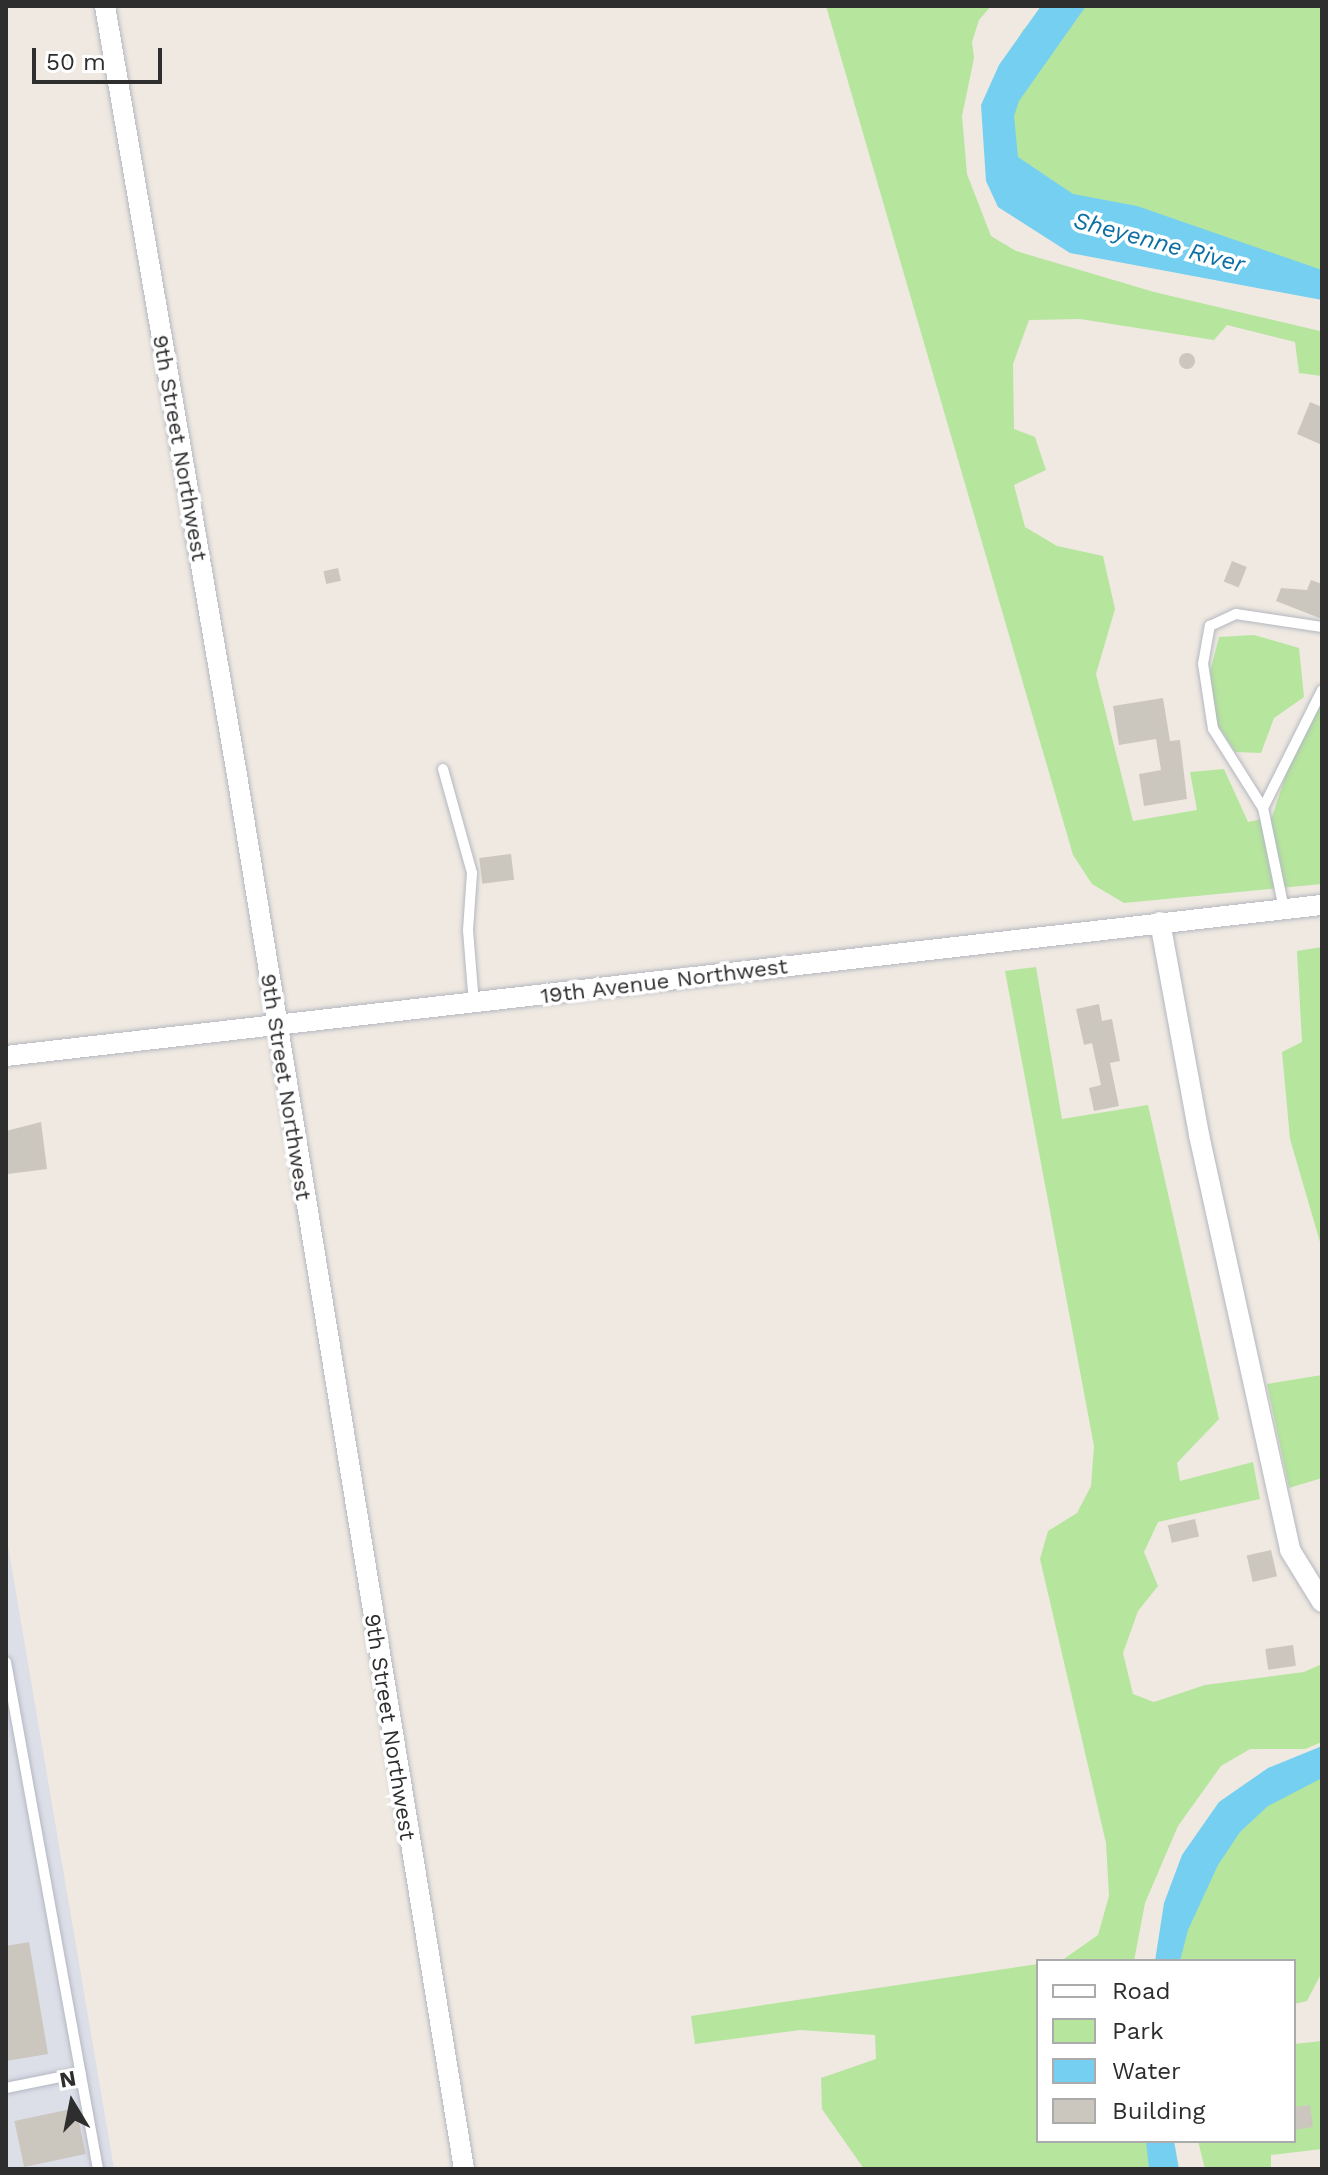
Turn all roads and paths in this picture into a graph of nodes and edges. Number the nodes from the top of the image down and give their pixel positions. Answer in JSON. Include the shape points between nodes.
{"nodes":[{"id":1,"x":105,"y":6,"type":"edge"},
{"id":2,"x":1322,"y":627,"type":"edge"},
{"id":3,"x":1322,"y":690,"type":"edge"},
{"id":4,"x":443,"y":769,"type":"dead end"},
{"id":5,"x":1263,"y":808,"type":"junction"},
{"id":6,"x":1322,"y":905,"type":"edge"},
{"id":7,"x":1284,"y":909,"type":"junction"},
{"id":8,"x":1160,"y":922,"type":"junction"},
{"id":9,"x":474,"y":1004,"type":"junction"},
{"id":10,"x":277,"y":1026,"type":"junction"},
{"id":11,"x":6,"y":1056,"type":"edge"},
{"id":12,"x":1322,"y":1602,"type":"edge"},
{"id":13,"x":6,"y":1662,"type":"edge"},
{"id":14,"x":80,"y":2073,"type":"junction"},
{"id":15,"x":6,"y":2088,"type":"edge"},
{"id":16,"x":98,"y":2169,"type":"edge"},
{"id":17,"x":464,"y":2169,"type":"edge"}],
"edges":[{"from":1,"to":10,"type":"street","name":"9th Street Northwest"},
{"from":2,"to":5,"type":"lane","via":[[1236,614],[1210,626],[1203,664],[1213,729]]},
{"from":3,"to":5,"type":"lane"},
{"from":4,"to":9,"type":"lane","via":[[472,873],[468,930]]},
{"from":5,"to":7,"type":"lane"},
{"from":6,"to":7,"type":"street","name":"19th Avenue Northwest"},
{"from":7,"to":8,"type":"street","name":"19th Avenue Northwest"},
{"from":8,"to":9,"type":"street","name":"19th Avenue Northwest"},
{"from":8,"to":12,"type":"street","via":[[1199,1135],[1290,1550]]},
{"from":9,"to":10,"type":"street","name":"19th Avenue Northwest"},
{"from":10,"to":11,"type":"street","name":"19th Avenue Northwest"},
{"from":10,"to":17,"type":"street","name":"9th Street Northwest"},
{"from":13,"to":14,"type":"lane"},
{"from":14,"to":15,"type":"lane"},
{"from":14,"to":16,"type":"lane"}]}
